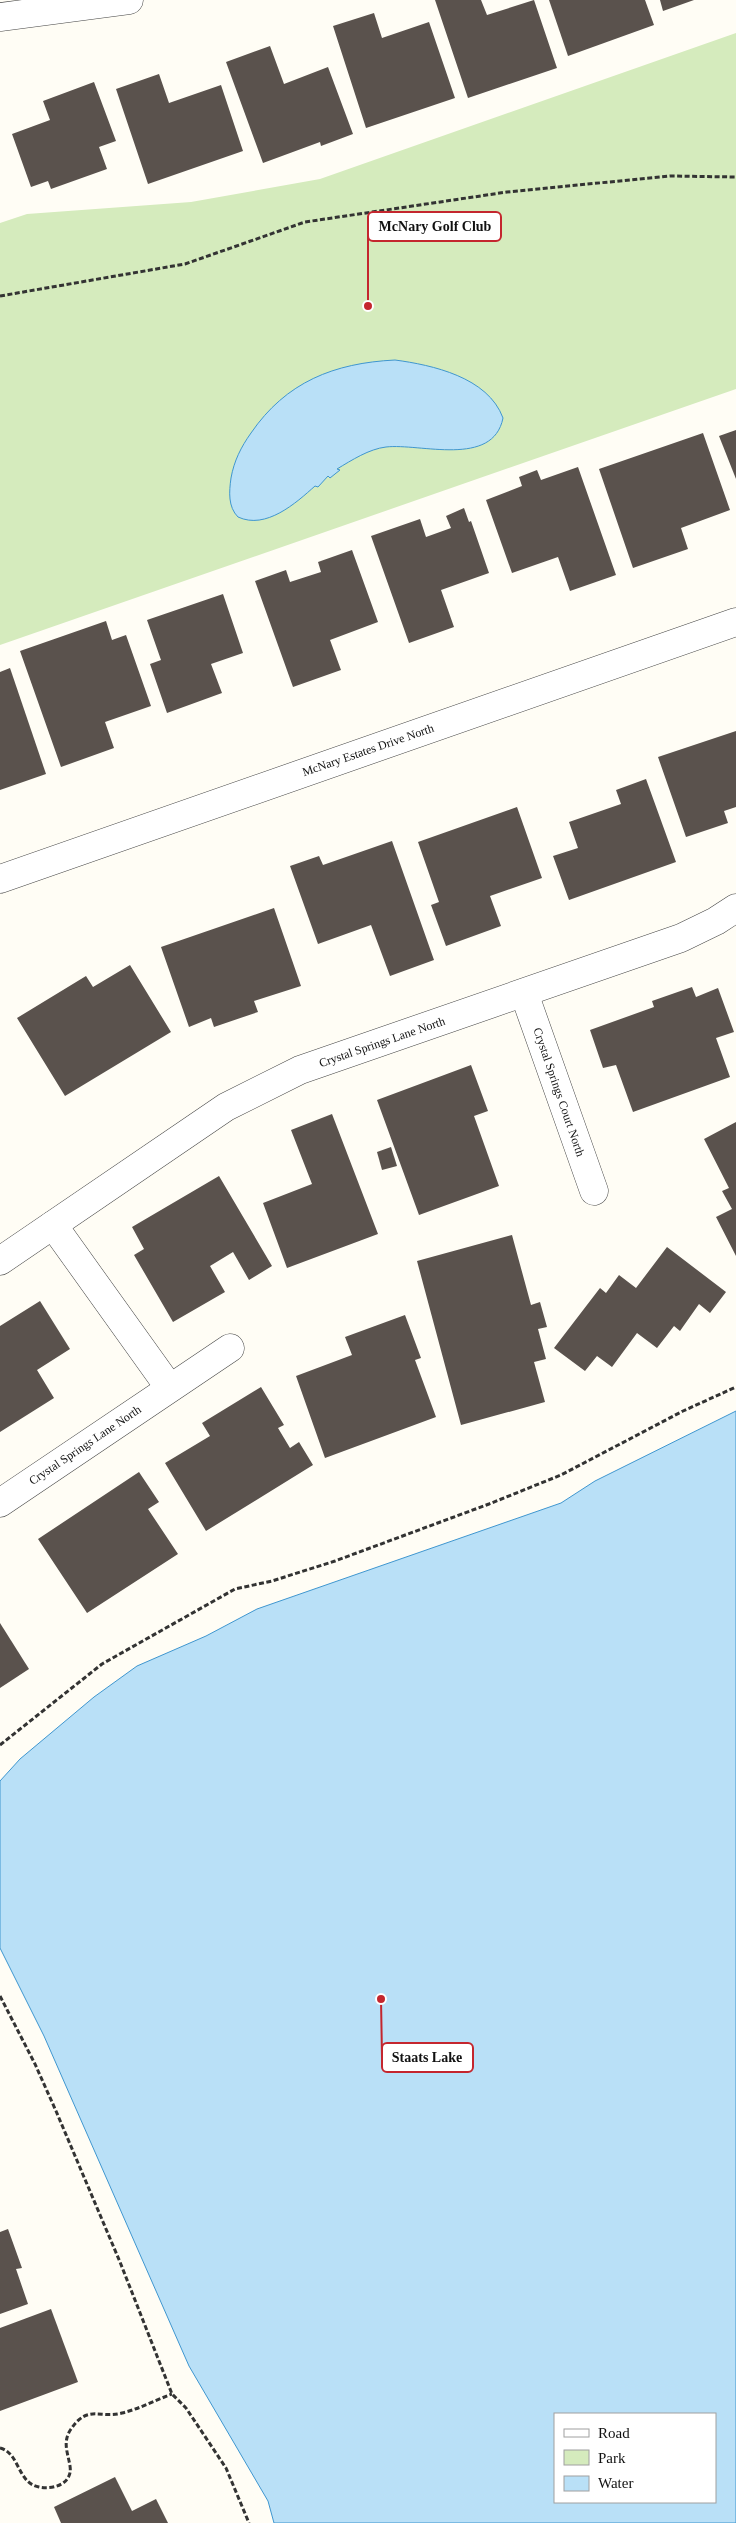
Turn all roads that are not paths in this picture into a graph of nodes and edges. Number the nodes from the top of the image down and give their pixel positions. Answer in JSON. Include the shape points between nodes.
{"nodes":[{"id":1,"x":129,"y":0,"type":"edge"},
{"id":2,"x":0,"y":17,"type":"edge"},
{"id":3,"x":736,"y":622,"type":"edge"},
{"id":4,"x":0,"y":879,"type":"edge"},
{"id":5,"x":736,"y":908,"type":"edge"},
{"id":6,"x":524,"y":993,"type":"junction"},
{"id":7,"x":594,"y":1191,"type":"dead end"},
{"id":8,"x":53,"y":1225,"type":"junction"},
{"id":9,"x":0,"y":1261,"type":"edge"},
{"id":10,"x":230,"y":1348,"type":"dead end"},
{"id":11,"x":169,"y":1388,"type":"junction"},
{"id":12,"x":0,"y":1503,"type":"edge"}],
"edges":[{"from":1,"to":2,"type":"street"},
{"from":3,"to":4,"type":"street","name":"McNary Estates Drive North"},
{"from":5,"to":6,"type":"street","name":"Crystal Springs Lane North","via":[[681,938]]},
{"from":6,"to":7,"type":"street","name":"Crystal Springs Court North"},
{"from":6,"to":8,"type":"street","name":"Crystal Springs Lane North","via":[[300,1070],[256,1091],[226,1107]]},
{"from":8,"to":9,"type":"street","name":"Crystal Springs Lane North"},
{"from":8,"to":11,"type":"street"},
{"from":10,"to":11,"type":"street","name":"Crystal Springs Lane North"},
{"from":11,"to":12,"type":"street","name":"Crystal Springs Lane North"}]}
